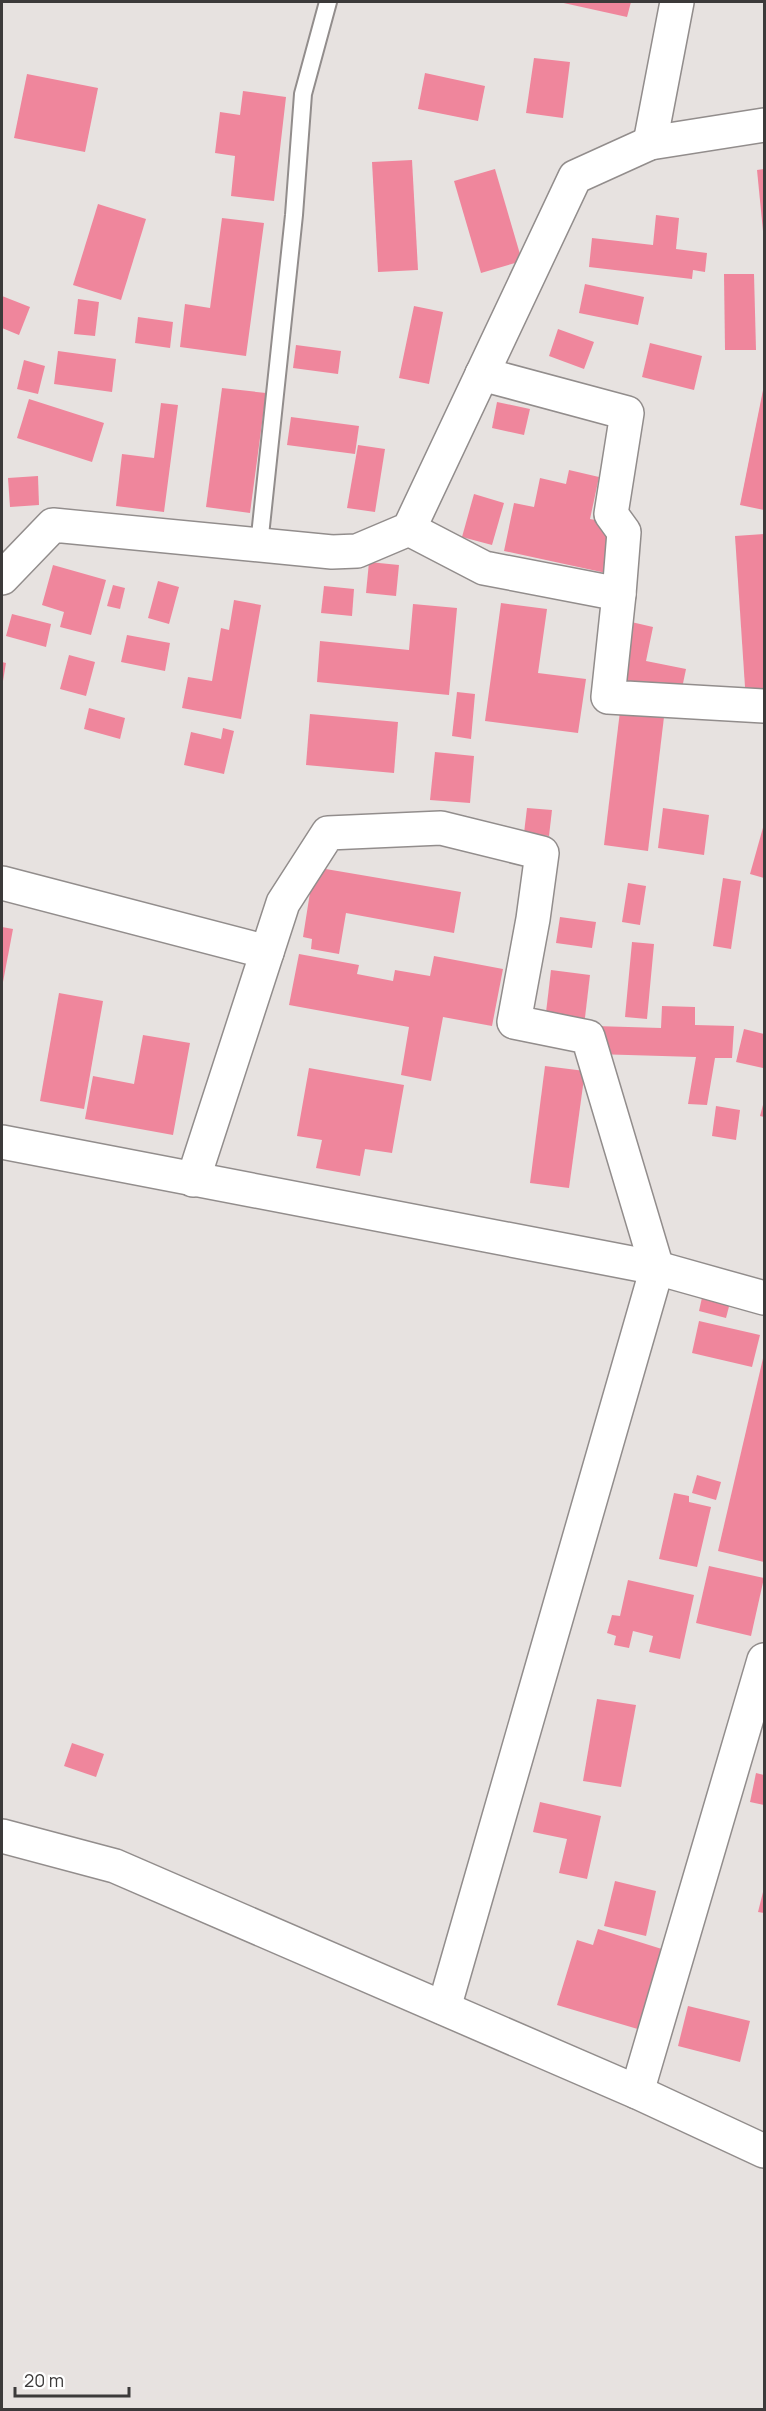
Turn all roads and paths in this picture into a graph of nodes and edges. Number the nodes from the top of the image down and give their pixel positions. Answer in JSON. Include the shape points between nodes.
{"nodes":[{"id":1,"x":328,"y":2,"type":"edge"},
{"id":2,"x":677,"y":2,"type":"edge"},
{"id":3,"x":765,"y":124,"type":"edge"},
{"id":4,"x":650,"y":143,"type":"junction"},
{"id":5,"x":482,"y":374,"type":"junction"},
{"id":6,"x":410,"y":529,"type":"junction"},
{"id":7,"x":259,"y":545,"type":"junction"},
{"id":8,"x":2,"y":576,"type":"edge"},
{"id":9,"x":619,"y":594,"type":"junction"},
{"id":10,"x":765,"y":706,"type":"edge"},
{"id":11,"x":2,"y":883,"type":"edge"},
{"id":12,"x":267,"y":952,"type":"junction"},
{"id":13,"x":2,"y":1142,"type":"edge"},
{"id":14,"x":193,"y":1180,"type":"junction"},
{"id":15,"x":657,"y":1268,"type":"junction"},
{"id":16,"x":765,"y":1298,"type":"edge"},
{"id":17,"x":765,"y":1660,"type":"edge"},
{"id":18,"x":2,"y":1836,"type":"edge"},
{"id":19,"x":444,"y":2008,"type":"junction"},
{"id":20,"x":637,"y":2092,"type":"junction"},
{"id":21,"x":765,"y":2151,"type":"edge"}],
"edges":[{"from":1,"to":7,"type":"lane","via":[[303,94]]},
{"from":2,"to":4,"type":"street"},
{"from":3,"to":4,"type":"street"},
{"from":4,"to":5,"type":"street","via":[[575,177]]},
{"from":5,"to":6,"type":"street"},
{"from":5,"to":9,"type":"street","via":[[627,413],[611,514],[624,532]]},
{"from":6,"to":7,"type":"street","via":[[357,551]]},
{"from":6,"to":9,"type":"street","via":[[484,568]]},
{"from":7,"to":8,"type":"street","via":[[53,525]]},
{"from":9,"to":10,"type":"street","via":[[608,697]]},
{"from":11,"to":12,"type":"street"},
{"from":12,"to":14,"type":"street"},
{"from":12,"to":15,"type":"street","via":[[283,903],[328,833],[441,828],[542,854],[514,1022],[588,1037]]},
{"from":13,"to":14,"type":"street"},
{"from":14,"to":15,"type":"street"},
{"from":15,"to":16,"type":"street"},
{"from":15,"to":19,"type":"street"},
{"from":17,"to":20,"type":"street"},
{"from":18,"to":19,"type":"street","via":[[115,1866]]},
{"from":19,"to":20,"type":"street"},
{"from":20,"to":21,"type":"street"}]}
